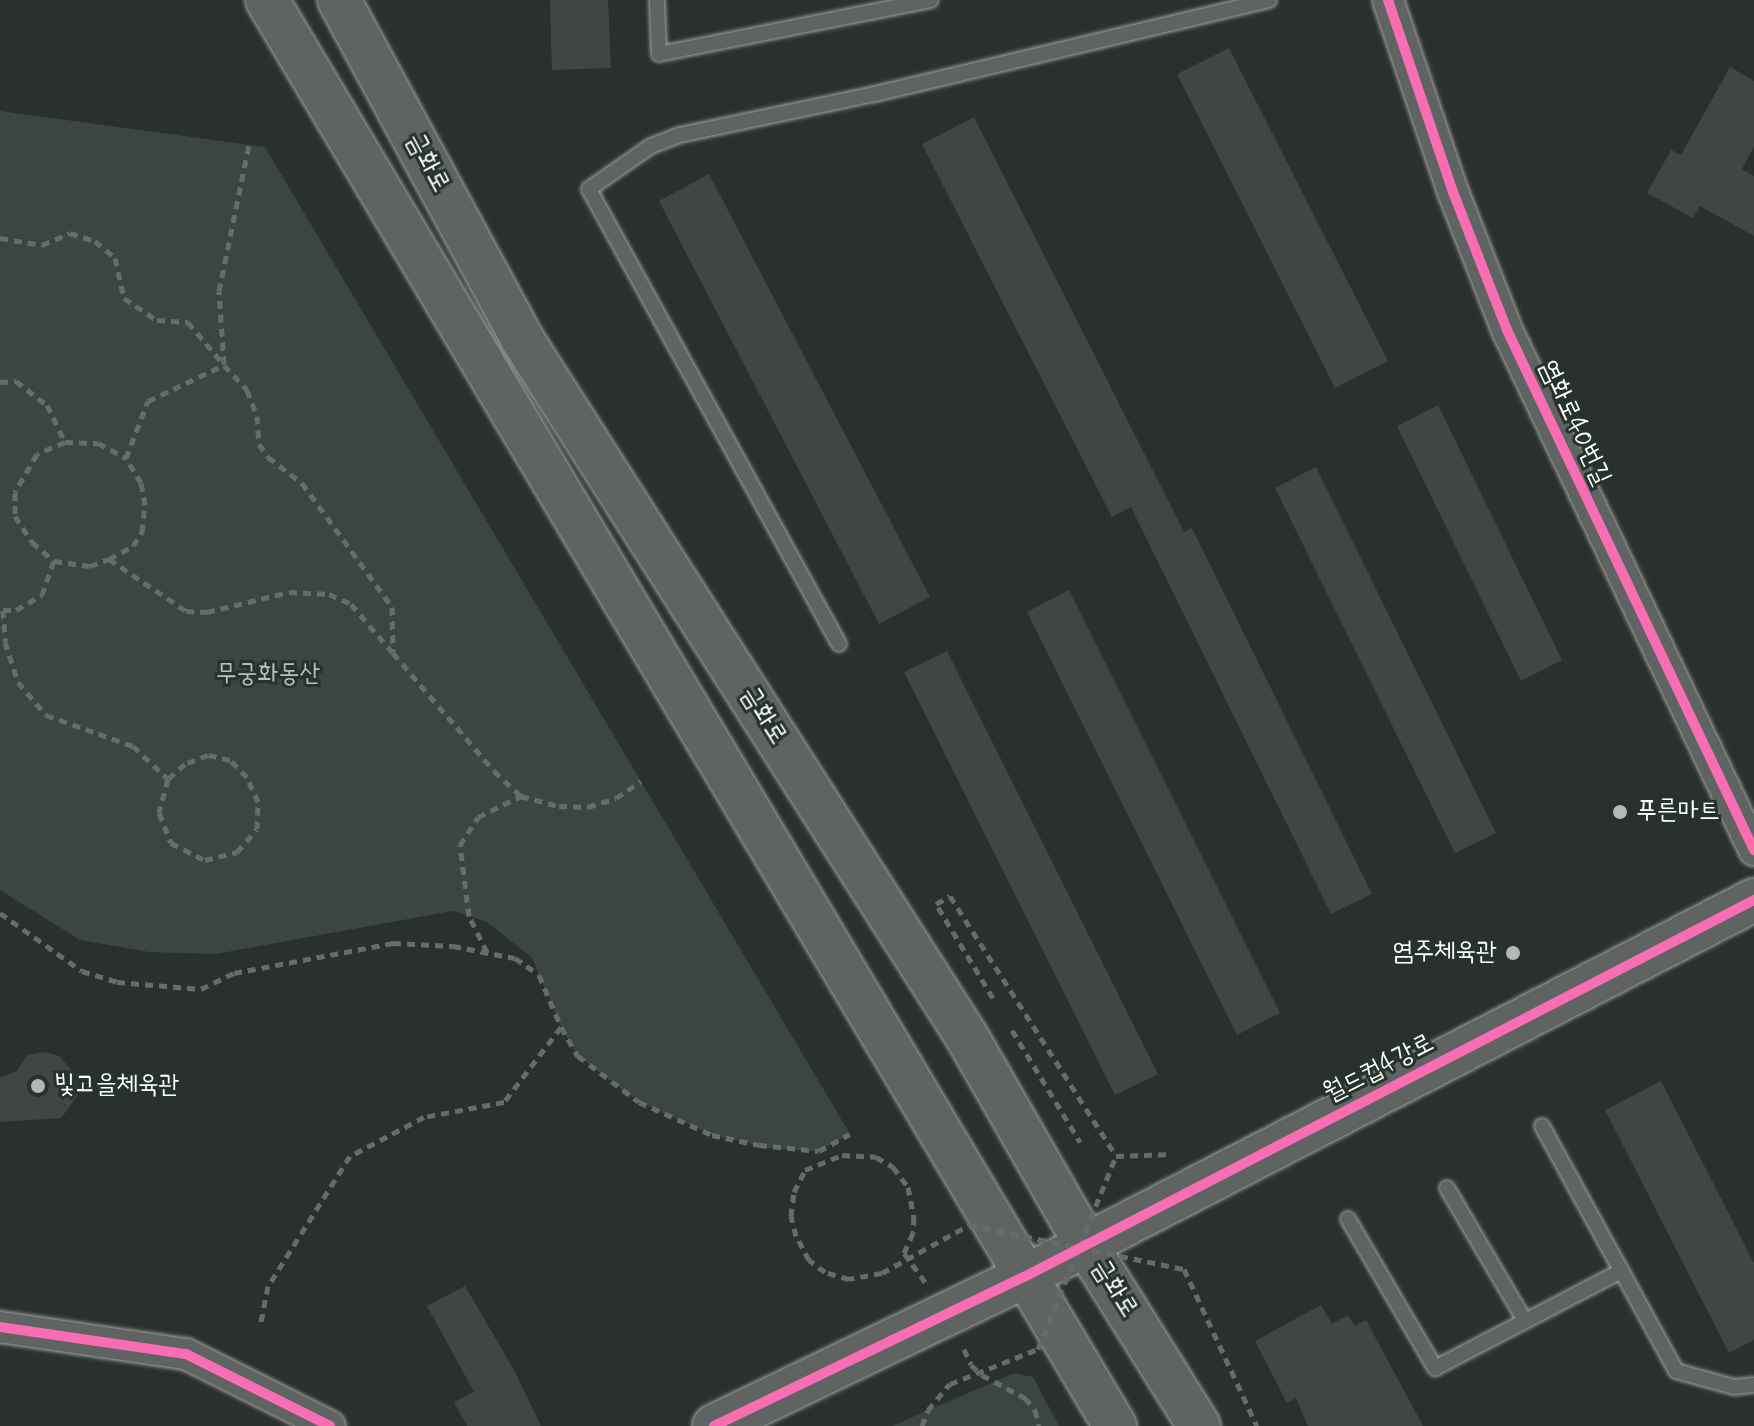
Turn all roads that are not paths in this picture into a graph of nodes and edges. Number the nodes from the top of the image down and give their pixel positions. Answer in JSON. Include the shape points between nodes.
{"nodes":[{"id":1,"x":267,"y":0,"type":"edge"},
{"id":2,"x":339,"y":0,"type":"edge"},
{"id":3,"x":657,"y":0,"type":"edge"},
{"id":4,"x":931,"y":0,"type":"edge"},
{"id":5,"x":1269,"y":0,"type":"edge"},
{"id":6,"x":1388,"y":0,"type":"edge"},
{"id":7,"x":839,"y":644,"type":"dead end"},
{"id":8,"x":1754,"y":850,"type":"edge"},
{"id":9,"x":1754,"y":900,"type":"edge"},
{"id":10,"x":1542,"y":1126,"type":"dead end"},
{"id":11,"x":1447,"y":1188,"type":"dead end"},
{"id":12,"x":1348,"y":1219,"type":"dead end"},
{"id":13,"x":1082,"y":1247,"type":"junction"},
{"id":14,"x":1621,"y":1271,"type":"junction"},
{"id":15,"x":1024,"y":1277,"type":"junction"},
{"id":16,"x":1525,"y":1321,"type":"junction"},
{"id":17,"x":0,"y":1327,"type":"edge"},
{"id":18,"x":1754,"y":1385,"type":"edge"},
{"id":19,"x":330,"y":1426,"type":"edge"},
{"id":20,"x":714,"y":1426,"type":"edge"},
{"id":21,"x":1115,"y":1426,"type":"edge"},
{"id":22,"x":1199,"y":1426,"type":"edge"}],
"edges":[{"from":1,"to":15,"type":"main road","name":"금화로"},
{"from":2,"to":13,"type":"main road","name":"금화로","via":[[522,339],[967,1037]]},
{"from":3,"to":4,"type":"lane","via":[[659,54]]},
{"from":5,"to":7,"type":"lane","via":[[680,135],[651,146],[589,189]]},
{"from":6,"to":8,"type":"street","name":"염화로40번길","via":[[1507,330]]},
{"from":9,"to":13,"type":"main road","name":"월드컵4강로"},
{"from":10,"to":14,"type":"lane"},
{"from":11,"to":16,"type":"lane"},
{"from":12,"to":16,"type":"lane","via":[[1435,1368]]},
{"from":13,"to":15,"type":"main road","name":"월드컵4강로"},
{"from":13,"to":22,"type":"main road","name":"금화로"},
{"from":14,"to":16,"type":"lane"},
{"from":14,"to":18,"type":"lane","via":[[1676,1371],[1734,1387]]},
{"from":15,"to":20,"type":"main road","name":"월드컵4강로"},
{"from":15,"to":21,"type":"main road","name":"금화로"},
{"from":17,"to":19,"type":"street","via":[[186,1354]]}]}
